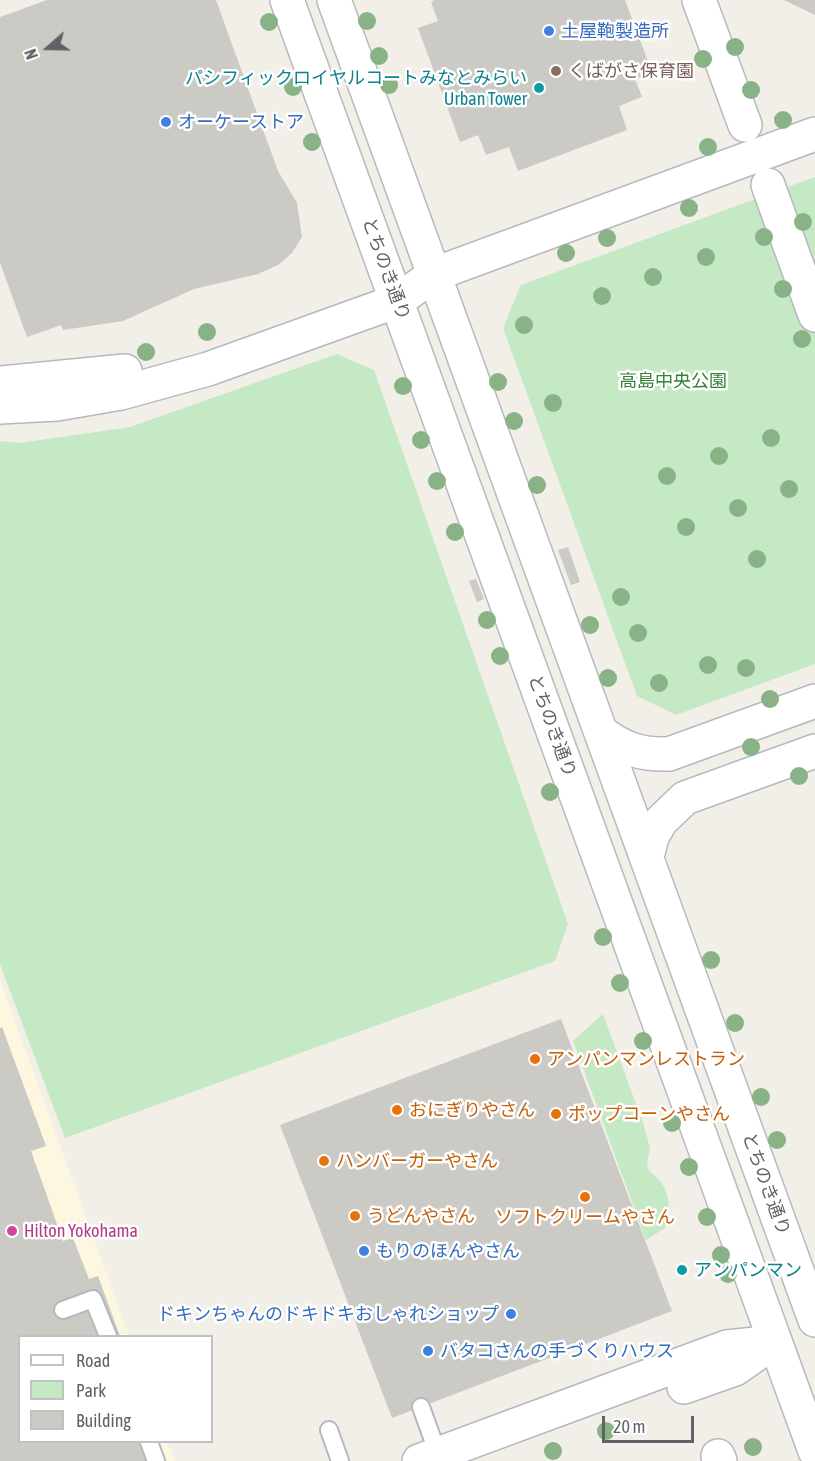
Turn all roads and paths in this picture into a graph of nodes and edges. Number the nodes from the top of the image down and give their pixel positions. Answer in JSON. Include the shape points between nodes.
{"nodes":[{"id":1,"x":287,"y":0,"type":"edge"},
{"id":2,"x":334,"y":0,"type":"edge"},
{"id":3,"x":699,"y":0,"type":"edge"},
{"id":4,"x":746,"y":125,"type":"dead end"},
{"id":5,"x":815,"y":134,"type":"edge"},
{"id":6,"x":768,"y":185,"type":"dead end"},
{"id":7,"x":435,"y":274,"type":"junction"},
{"id":8,"x":394,"y":292,"type":"junction"},
{"id":9,"x":815,"y":315,"type":"edge"},
{"id":10,"x":0,"y":383,"type":"edge"},
{"id":11,"x":0,"y":407,"type":"edge"},
{"id":12,"x":815,"y":701,"type":"edge"},
{"id":13,"x":601,"y":732,"type":"junction"},
{"id":14,"x":815,"y":751,"type":"edge"},
{"id":15,"x":647,"y":857,"type":"junction"},
{"id":16,"x":63,"y":1310,"type":"dead end"},
{"id":17,"x":815,"y":1320,"type":"edge"},
{"id":18,"x":108,"y":1335,"type":"edge"},
{"id":19,"x":775,"y":1342,"type":"junction"},
{"id":20,"x":421,"y":1407,"type":"dead end"},
{"id":21,"x":329,"y":1430,"type":"dead end"},
{"id":22,"x":149,"y":1443,"type":"edge"},
{"id":23,"x":815,"y":1452,"type":"edge"},
{"id":24,"x":429,"y":1458,"type":"edge"},
{"id":25,"x":156,"y":1461,"type":"edge"},
{"id":26,"x":340,"y":1461,"type":"edge"},
{"id":27,"x":483,"y":1461,"type":"edge"}],
"edges":[{"from":1,"to":8,"type":"street","name":"とちのき通り"},
{"from":2,"to":7,"type":"street","name":"とちのき通り"},
{"from":3,"to":4,"type":"street"},
{"from":5,"to":7,"type":"street"},
{"from":6,"to":9,"type":"street"},
{"from":7,"to":8,"type":"street"},
{"from":7,"to":13,"type":"street","name":"とちのき通り"},
{"from":8,"to":10,"type":"street","via":[[195,355],[126,371]]},
{"from":8,"to":11,"type":"street","via":[[208,369],[120,393],[57,404]]},
{"from":8,"to":19,"type":"street","name":"とちのき通り"},
{"from":12,"to":13,"type":"street","via":[[669,754],[627,750]]},
{"from":13,"to":15,"type":"street","name":"とちのき通り"},
{"from":14,"to":15,"type":"street","via":[[685,798],[662,821],[652,837]]},
{"from":15,"to":17,"type":"street","name":"とちのき通り"},
{"from":16,"to":18,"type":"lane","via":[[93,1299]]},
{"from":19,"to":23,"type":"street","name":"とちのき通り"},
{"from":19,"to":24,"type":"street","via":[[727,1347]]},
{"from":19,"to":27,"type":"street","via":[[735,1369]]},
{"from":20,"to":24,"type":"lane"},
{"from":21,"to":26,"type":"lane"},
{"from":22,"to":25,"type":"lane"}]}
